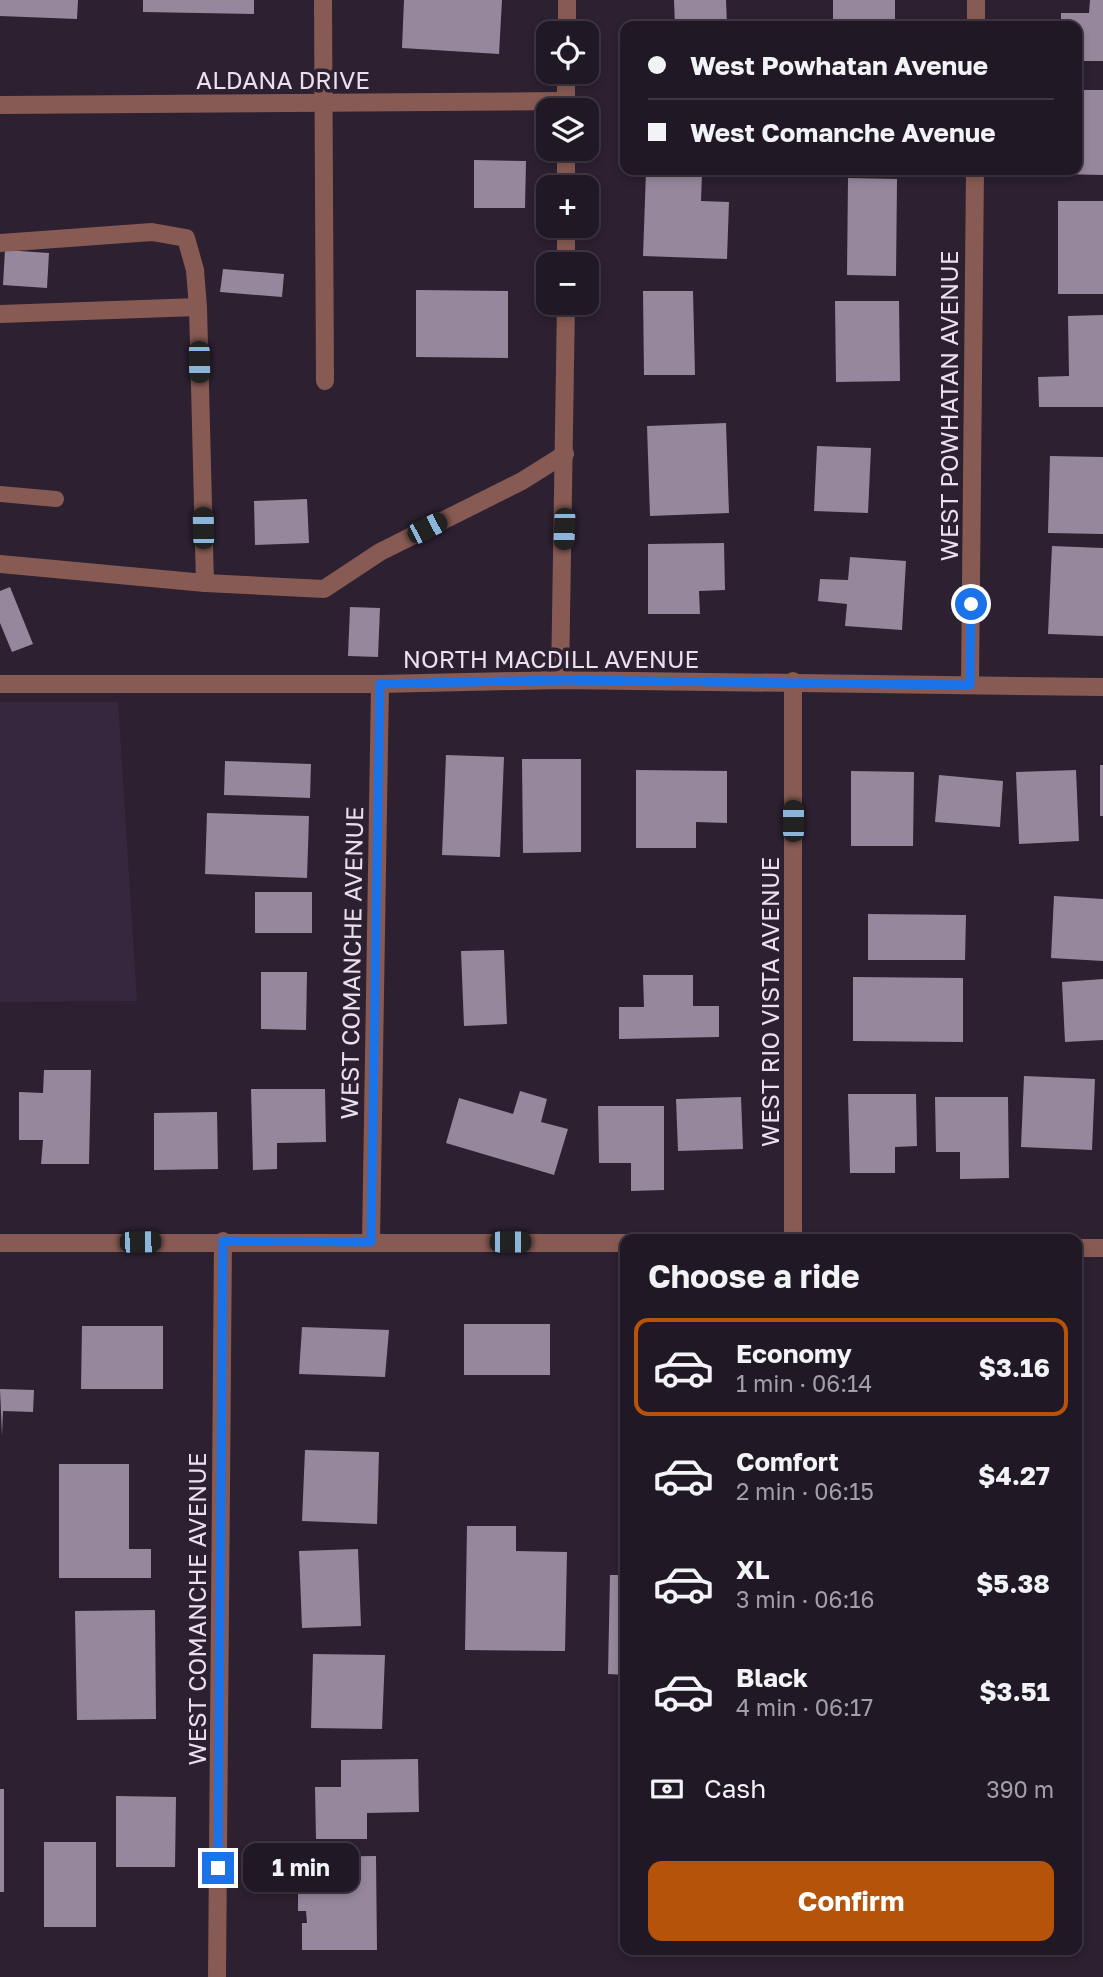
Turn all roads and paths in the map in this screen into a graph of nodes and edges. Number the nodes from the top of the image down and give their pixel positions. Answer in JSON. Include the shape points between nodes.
{"nodes":[{"id":1,"x":323,"y":0,"type":"edge"},
{"id":2,"x":567,"y":0,"type":"edge"},
{"id":3,"x":976,"y":0,"type":"edge"},
{"id":4,"x":566,"y":21,"type":"edge"},
{"id":5,"x":976,"y":21,"type":"edge"},
{"id":6,"x":325,"y":103,"type":"junction"},
{"id":7,"x":0,"y":105,"type":"edge"},
{"id":8,"x":536,"y":105,"type":"edge"},
{"id":9,"x":975,"y":175,"type":"edge"},
{"id":10,"x":0,"y":243,"type":"edge"},
{"id":11,"x":198,"y":307,"type":"junction"},
{"id":12,"x":0,"y":314,"type":"edge"},
{"id":13,"x":566,"y":315,"type":"edge"},
{"id":14,"x":325,"y":381,"type":"dead end"},
{"id":15,"x":565,"y":454,"type":"junction"},
{"id":16,"x":0,"y":494,"type":"edge"},
{"id":17,"x":55,"y":499,"type":"dead end"},
{"id":18,"x":0,"y":564,"type":"edge"},
{"id":19,"x":205,"y":583,"type":"junction"},
{"id":20,"x":560,"y":680,"type":"junction"},
{"id":21,"x":793,"y":681,"type":"junction"},
{"id":22,"x":0,"y":684,"type":"edge"},
{"id":23,"x":380,"y":684,"type":"junction"},
{"id":24,"x":970,"y":685,"type":"junction"},
{"id":25,"x":1103,"y":687,"type":"edge"},
{"id":26,"x":793,"y":1234,"type":"edge"},
{"id":27,"x":223,"y":1241,"type":"junction"},
{"id":28,"x":371,"y":1242,"type":"junction"},
{"id":29,"x":0,"y":1243,"type":"edge"},
{"id":30,"x":620,"y":1243,"type":"edge"},
{"id":31,"x":1082,"y":1248,"type":"edge"},
{"id":32,"x":1103,"y":1248,"type":"edge"},
{"id":33,"x":217,"y":1977,"type":"edge"}],
"edges":[{"from":1,"to":6,"type":"street"},
{"from":2,"to":4,"type":"street"},
{"from":3,"to":5,"type":"street"},
{"from":6,"to":7,"type":"street","name":"ALDANA DRIVE"},
{"from":6,"to":8,"type":"street","name":"ALDANA DRIVE"},
{"from":6,"to":14,"type":"street"},
{"from":9,"to":24,"type":"street","name":"WEST POWHATAN AVENUE"},
{"from":10,"to":11,"type":"street","via":[[152,232],[186,238]]},
{"from":11,"to":12,"type":"street"},
{"from":11,"to":19,"type":"street"},
{"from":13,"to":15,"type":"street"},
{"from":15,"to":19,"type":"street","via":[[522,481],[380,552],[324,589]]},
{"from":15,"to":20,"type":"street"},
{"from":16,"to":17,"type":"lane"},
{"from":18,"to":19,"type":"street"},
{"from":20,"to":21,"type":"street","name":"NORTH MACDILL AVENUE"},
{"from":20,"to":23,"type":"street","name":"NORTH MACDILL AVENUE"},
{"from":21,"to":24,"type":"street","name":"NORTH MACDILL AVENUE"},
{"from":21,"to":26,"type":"street","name":"WEST RIO VISTA AVENUE"},
{"from":22,"to":23,"type":"street","name":"NORTH MACDILL AVENUE"},
{"from":23,"to":28,"type":"street","name":"WEST COMANCHE AVENUE"},
{"from":24,"to":25,"type":"street","name":"NORTH MACDILL AVENUE"},
{"from":27,"to":28,"type":"street"},
{"from":27,"to":29,"type":"street"},
{"from":27,"to":33,"type":"street","name":"WEST COMANCHE AVENUE"},
{"from":28,"to":30,"type":"street"},
{"from":31,"to":32,"type":"street"}]}
